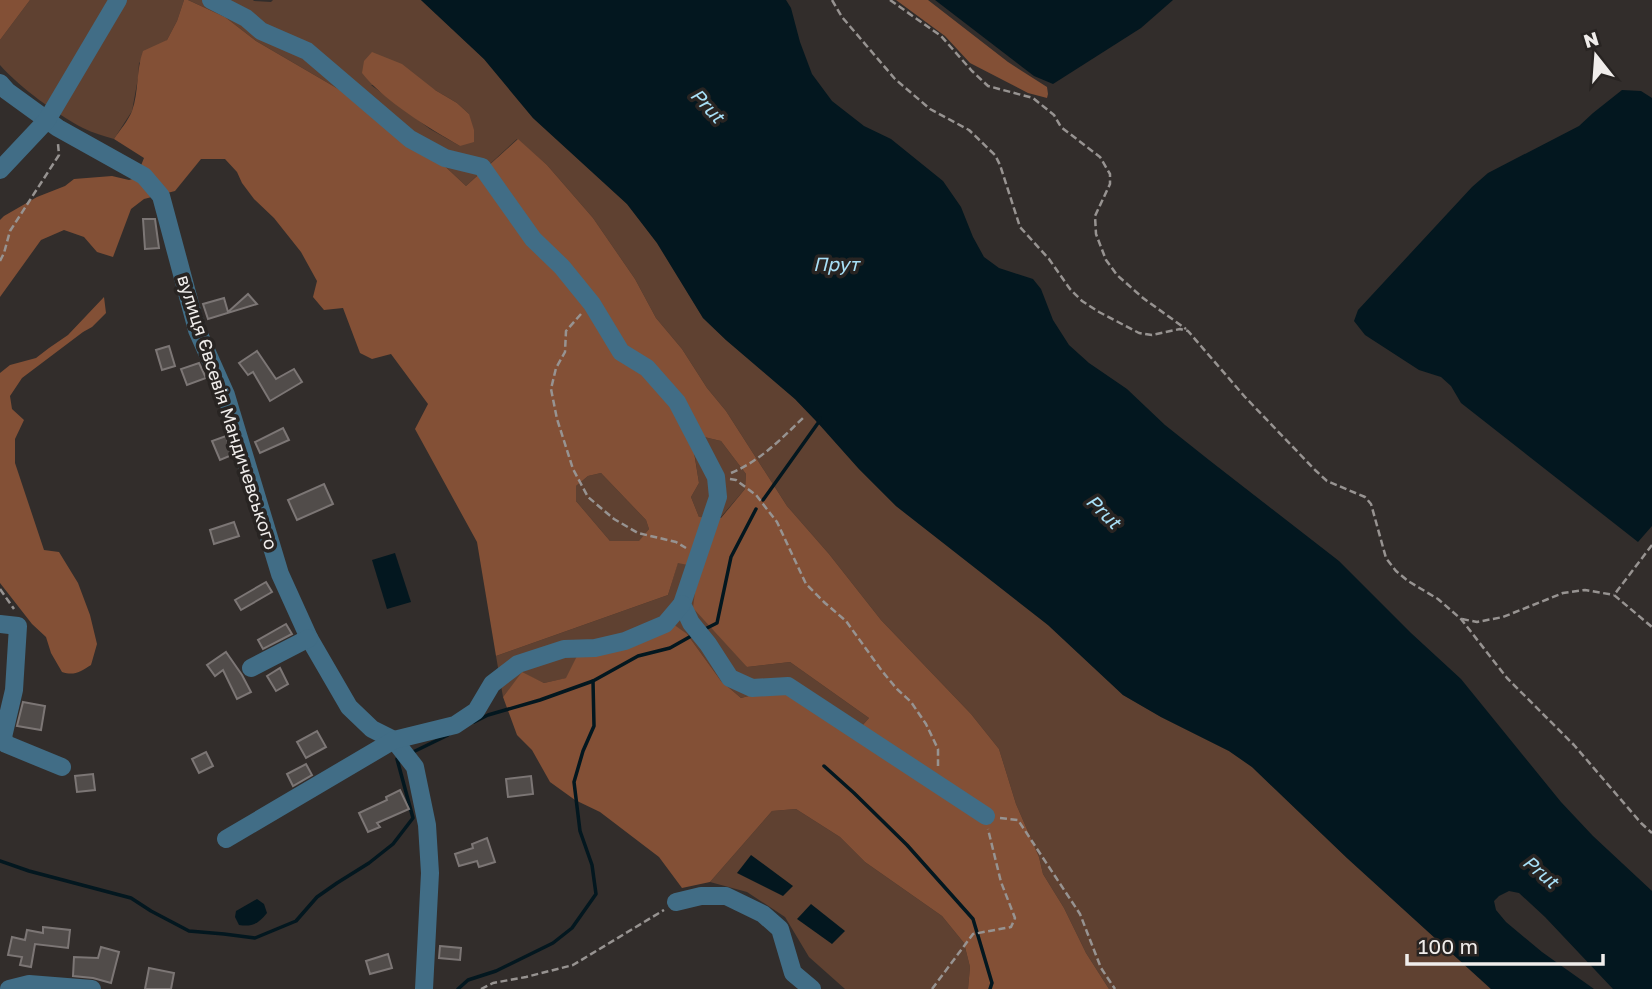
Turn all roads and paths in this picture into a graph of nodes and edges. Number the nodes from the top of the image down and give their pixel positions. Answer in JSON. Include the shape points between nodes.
{"nodes":[{"id":1,"x":118,"y":0,"type":"edge"},
{"id":2,"x":211,"y":0,"type":"edge"},
{"id":3,"x":832,"y":0,"type":"edge"},
{"id":4,"x":890,"y":0,"type":"edge"},
{"id":5,"x":0,"y":83,"type":"edge"},
{"id":6,"x":52,"y":124,"type":"junction"},
{"id":7,"x":0,"y":170,"type":"edge"},
{"id":8,"x":0,"y":261,"type":"edge"},
{"id":9,"x":593,"y":304,"type":"junction"},
{"id":10,"x":1188,"y":331,"type":"junction"},
{"id":11,"x":803,"y":418,"type":"dead end"},
{"id":12,"x":716,"y":477,"type":"junction"},
{"id":13,"x":1652,"y":545,"type":"edge"},
{"id":14,"x":698,"y":555,"type":"junction"},
{"id":15,"x":0,"y":589,"type":"edge"},
{"id":16,"x":1614,"y":595,"type":"junction"},
{"id":17,"x":682,"y":604,"type":"junction"},
{"id":18,"x":1461,"y":618,"type":"junction"},
{"id":19,"x":0,"y":624,"type":"edge"},
{"id":20,"x":18,"y":626,"type":"junction"},
{"id":21,"x":1652,"y":627,"type":"edge"},
{"id":22,"x":309,"y":638,"type":"junction"},
{"id":23,"x":251,"y":668,"type":"dead end"},
{"id":24,"x":397,"y":742,"type":"junction"},
{"id":25,"x":62,"y":767,"type":"dead end"},
{"id":26,"x":936,"y":783,"type":"junction"},
{"id":27,"x":986,"y":816,"type":"junction"},
{"id":28,"x":1652,"y":833,"type":"edge"},
{"id":29,"x":226,"y":839,"type":"dead end"},
{"id":30,"x":676,"y":902,"type":"joint"},
{"id":31,"x":9,"y":989,"type":"edge"},
{"id":32,"x":92,"y":989,"type":"edge"},
{"id":33,"x":424,"y":989,"type":"edge"},
{"id":34,"x":481,"y":989,"type":"edge"},
{"id":35,"x":812,"y":989,"type":"edge"},
{"id":36,"x":932,"y":989,"type":"edge"},
{"id":37,"x":1115,"y":989,"type":"edge"}],
"edges":[{"from":1,"to":6,"type":"street"},
{"from":2,"to":9,"type":"street","via":[[261,31],[307,51],[410,139],[445,158],[482,167],[533,239]]},
{"from":3,"to":10,"type":"path","via":[[895,79],[930,109],[969,130],[995,155],[1020,227],[1082,301],[1139,333]]},
{"from":4,"to":10,"type":"path","via":[[941,36],[988,86],[1033,98],[1100,157],[1110,174],[1096,216],[1106,260],[1143,298]]},
{"from":5,"to":6,"type":"street","name":"вулиця Євсевія Мандичевського"},
{"from":6,"to":7,"type":"street"},
{"from":6,"to":8,"type":"path","via":[[59,155],[10,231]]},
{"from":6,"to":22,"type":"street","name":"вулиця Євсевія Мандичевського","via":[[145,176],[162,196],[197,330],[226,396],[280,574]]},
{"from":9,"to":12,"type":"street","via":[[621,352],[647,368],[677,402]]},
{"from":9,"to":14,"type":"path","via":[[566,331],[565,352],[551,389],[573,469],[588,497],[614,519]]},
{"from":10,"to":18,"type":"path","via":[[1315,470],[1327,481],[1365,496],[1386,558],[1396,571]]},
{"from":11,"to":12,"type":"path","via":[[750,464]]},
{"from":12,"to":14,"type":"street","via":[[718,497]]},
{"from":12,"to":26,"type":"path","via":[[736,480],[756,495],[777,522],[806,584],[846,621],[881,671],[911,702],[938,749]]},
{"from":13,"to":16,"type":"path"},
{"from":14,"to":17,"type":"street"},
{"from":15,"to":20,"type":"path","via":[[13,607]]},
{"from":16,"to":18,"type":"path","via":[[1585,590],[1563,593],[1503,617],[1477,622]]},
{"from":16,"to":21,"type":"path"},
{"from":17,"to":24,"type":"street","via":[[664,624],[625,640],[595,648],[564,649],[518,664],[492,684],[476,711],[455,725]]},
{"from":17,"to":26,"type":"street","via":[[730,678],[752,688],[788,686]]},
{"from":18,"to":28,"type":"path","via":[[1507,678]]},
{"from":19,"to":20,"type":"street"},
{"from":20,"to":25,"type":"street","via":[[14,690],[3,737],[6,744]]},
{"from":22,"to":23,"type":"street"},
{"from":22,"to":24,"type":"street","name":"вулиця Євсевія Мандичевського","via":[[349,707],[372,729]]},
{"from":24,"to":29,"type":"street"},
{"from":24,"to":33,"type":"street","name":"вулиця Євсевія Мандичевського","via":[[415,767],[427,825],[430,873]]},
{"from":26,"to":27,"type":"street"},
{"from":27,"to":36,"type":"path","via":[[1014,918],[1012,927],[974,934]]},
{"from":27,"to":37,"type":"path","via":[[1018,820],[1080,914],[1101,968]]},
{"from":30,"to":34,"type":"path","via":[[573,965]]},
{"from":30,"to":35,"type":"street","via":[[726,896],[763,914],[780,929],[793,973]]},
{"from":31,"to":32,"type":"street","via":[[29,984]]}]}
